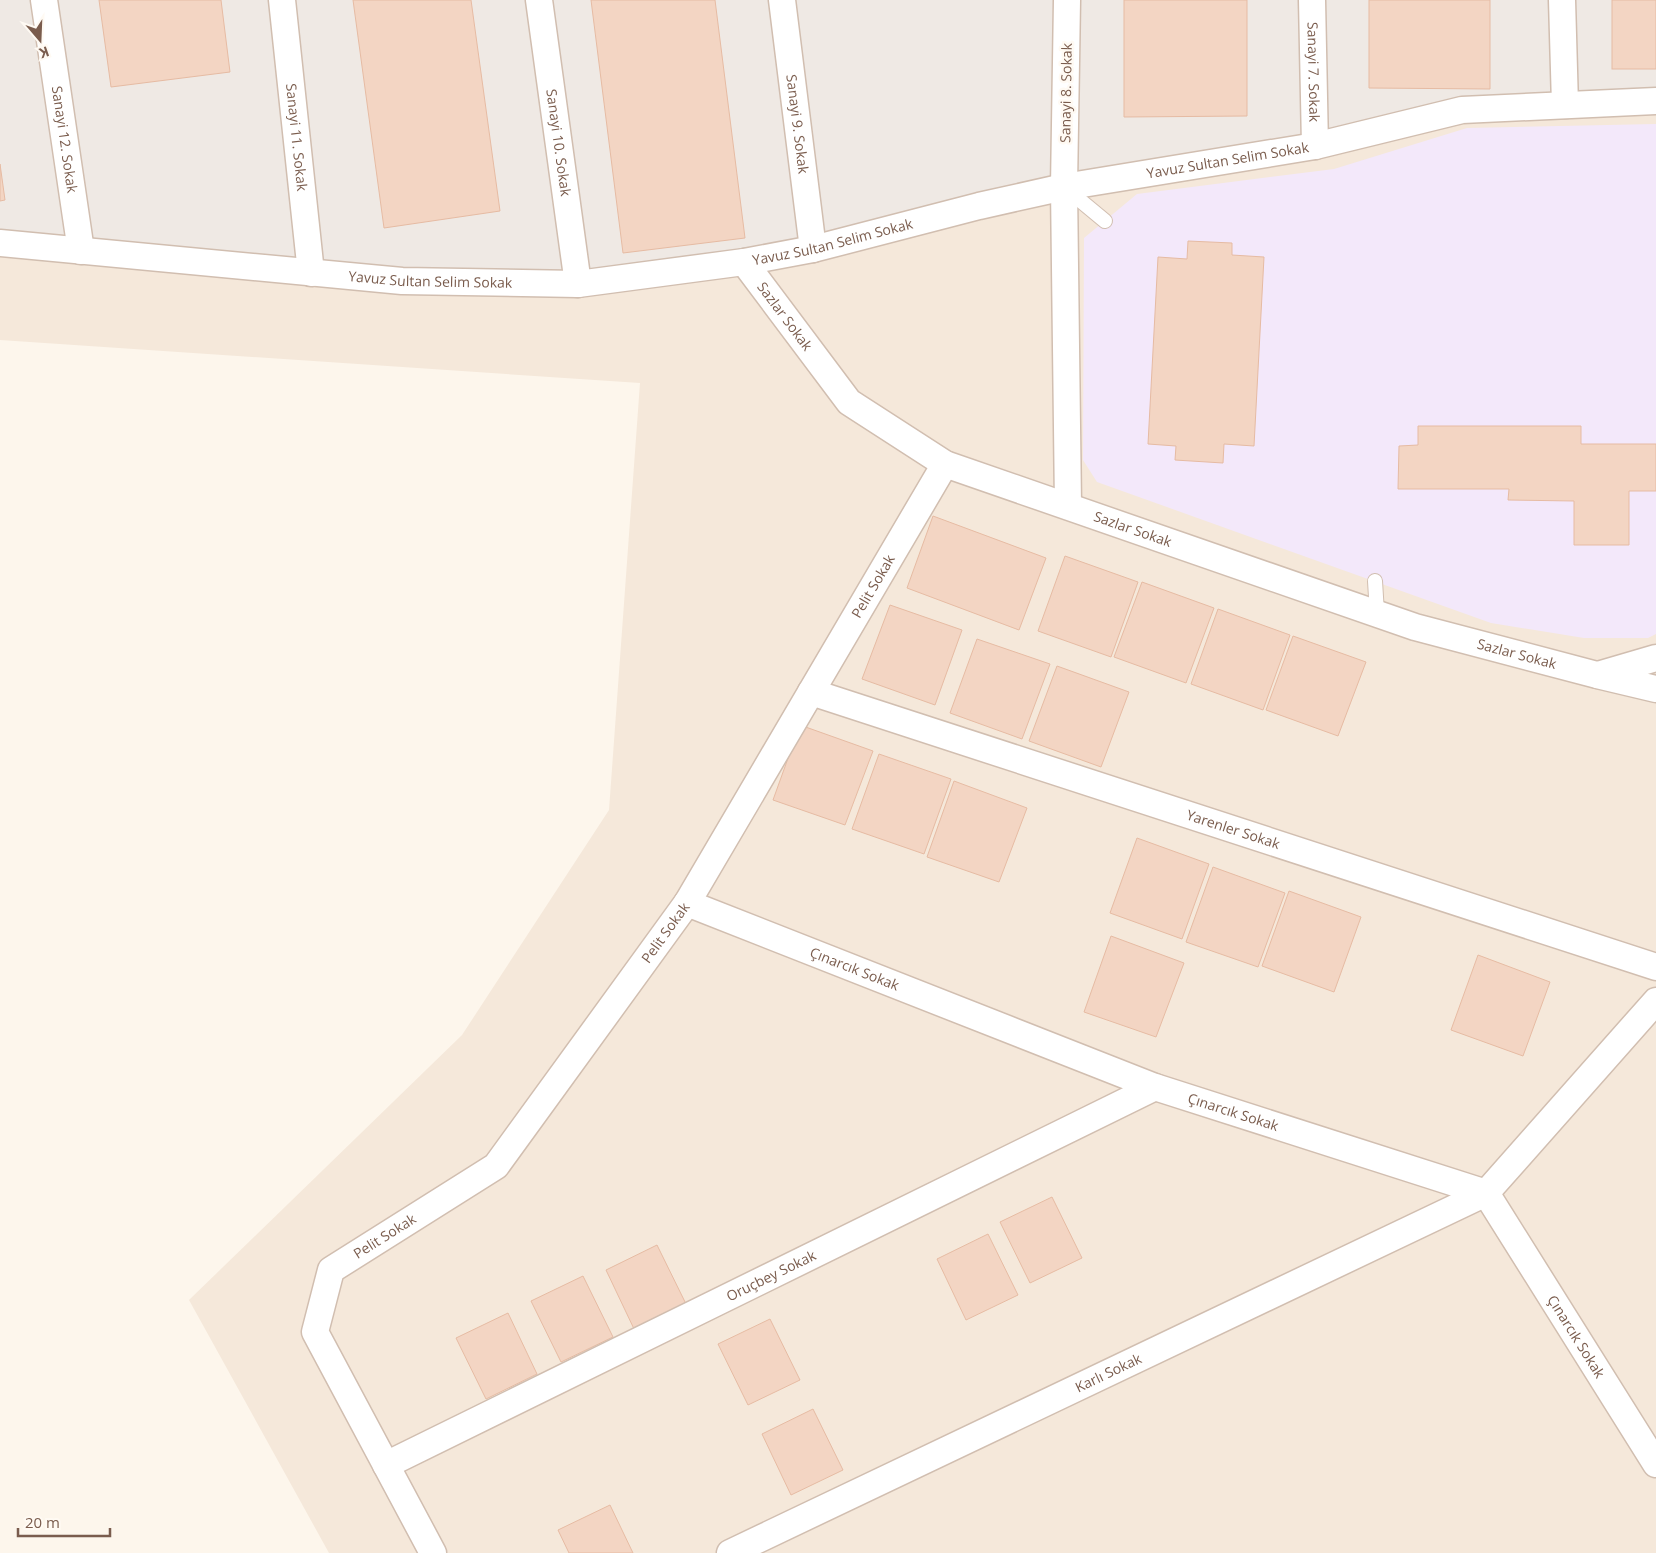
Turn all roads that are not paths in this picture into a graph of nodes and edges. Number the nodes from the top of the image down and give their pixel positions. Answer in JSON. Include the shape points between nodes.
{"nodes":[{"id":1,"x":44,"y":0,"type":"edge"},
{"id":2,"x":282,"y":0,"type":"edge"},
{"id":3,"x":539,"y":0,"type":"edge"},
{"id":4,"x":782,"y":0,"type":"edge"},
{"id":5,"x":1067,"y":0,"type":"edge"},
{"id":6,"x":1312,"y":0,"type":"edge"},
{"id":7,"x":1562,"y":0,"type":"edge"},
{"id":8,"x":1656,"y":101,"type":"edge"},
{"id":9,"x":1565,"y":105,"type":"junction"},
{"id":10,"x":1315,"y":146,"type":"junction"},
{"id":11,"x":1064,"y":187,"type":"junction"},
{"id":12,"x":1105,"y":221,"type":"dead end"},
{"id":13,"x":0,"y":243,"type":"edge"},
{"id":14,"x":814,"y":249,"type":"junction"},
{"id":15,"x":81,"y":251,"type":"junction"},
{"id":16,"x":744,"y":262,"type":"junction"},
{"id":17,"x":311,"y":273,"type":"junction"},
{"id":18,"x":578,"y":284,"type":"junction"},
{"id":19,"x":945,"y":464,"type":"junction"},
{"id":20,"x":1068,"y":506,"type":"junction"},
{"id":21,"x":1375,"y":582,"type":"dead end"},
{"id":22,"x":1376,"y":613,"type":"junction"},
{"id":23,"x":1656,"y":658,"type":"edge"},
{"id":24,"x":1597,"y":675,"type":"junction"},
{"id":25,"x":1656,"y":689,"type":"edge"},
{"id":26,"x":811,"y":692,"type":"junction"},
{"id":27,"x":687,"y":903,"type":"junction"},
{"id":28,"x":1656,"y":967,"type":"edge"},
{"id":29,"x":1656,"y":1001,"type":"edge"},
{"id":30,"x":1155,"y":1087,"type":"junction"},
{"id":31,"x":1486,"y":1193,"type":"junction"},
{"id":32,"x":1656,"y":1464,"type":"edge"},
{"id":33,"x":386,"y":1465,"type":"junction"},
{"id":34,"x":433,"y":1553,"type":"edge"},
{"id":35,"x":730,"y":1553,"type":"edge"}],
"edges":[{"from":1,"to":15,"type":"street","name":"Sanayi 12. Sokak"},
{"from":2,"to":17,"type":"street","name":"Sanayi 11. Sokak"},
{"from":3,"to":18,"type":"street","name":"Sanayi 10. Sokak"},
{"from":4,"to":14,"type":"street","name":"Sanayi 9. Sokak"},
{"from":5,"to":11,"type":"street","name":"Sanayi 8. Sokak"},
{"from":6,"to":10,"type":"street","name":"Sanayi 7. Sokak"},
{"from":7,"to":9,"type":"street"},
{"from":8,"to":9,"type":"street","name":"Yavuz Sultan Selim Sokak"},
{"from":9,"to":10,"type":"street","name":"Yavuz Sultan Selim Sokak","via":[[1462,110]]},
{"from":10,"to":11,"type":"street","name":"Yavuz Sultan Selim Sokak"},
{"from":11,"to":12,"type":"lane"},
{"from":11,"to":14,"type":"street","name":"Yavuz Sultan Selim Sokak"},
{"from":11,"to":20,"type":"street","name":"Sanayi 8. Sokak"},
{"from":13,"to":15,"type":"street","name":"Yavuz Sultan Selim Sokak"},
{"from":14,"to":16,"type":"street","name":"Yavuz Sultan Selim Sokak"},
{"from":15,"to":17,"type":"street","name":"Yavuz Sultan Selim Sokak"},
{"from":16,"to":18,"type":"street","name":"Yavuz Sultan Selim Sokak"},
{"from":16,"to":19,"type":"street","name":"Sazlar Sokak","via":[[849,402]]},
{"from":17,"to":18,"type":"street","name":"Yavuz Sultan Selim Sokak","via":[[402,281]]},
{"from":19,"to":20,"type":"street","name":"Sazlar Sokak"},
{"from":19,"to":26,"type":"street","name":"Pelit Sokak"},
{"from":20,"to":22,"type":"street","name":"Sazlar Sokak"},
{"from":21,"to":22,"type":"lane"},
{"from":22,"to":24,"type":"street","name":"Sazlar Sokak","via":[[1415,627]]},
{"from":23,"to":24,"type":"street"},
{"from":24,"to":25,"type":"street","name":"Sazlar Sokak"},
{"from":26,"to":27,"type":"street","name":"Pelit Sokak"},
{"from":26,"to":28,"type":"street","name":"Yarenler Sokak"},
{"from":27,"to":30,"type":"street","name":"Çınarcık Sokak"},
{"from":27,"to":33,"type":"street","name":"Pelit Sokak","via":[[496,1166],[331,1270],[315,1332]]},
{"from":29,"to":31,"type":"street"},
{"from":30,"to":31,"type":"street","name":"Çınarcık Sokak"},
{"from":30,"to":33,"type":"street","name":"Oruçbey Sokak"},
{"from":31,"to":32,"type":"street","name":"Çınarcık Sokak"},
{"from":31,"to":35,"type":"street","name":"Karlı Sokak"},
{"from":33,"to":34,"type":"street"}]}
